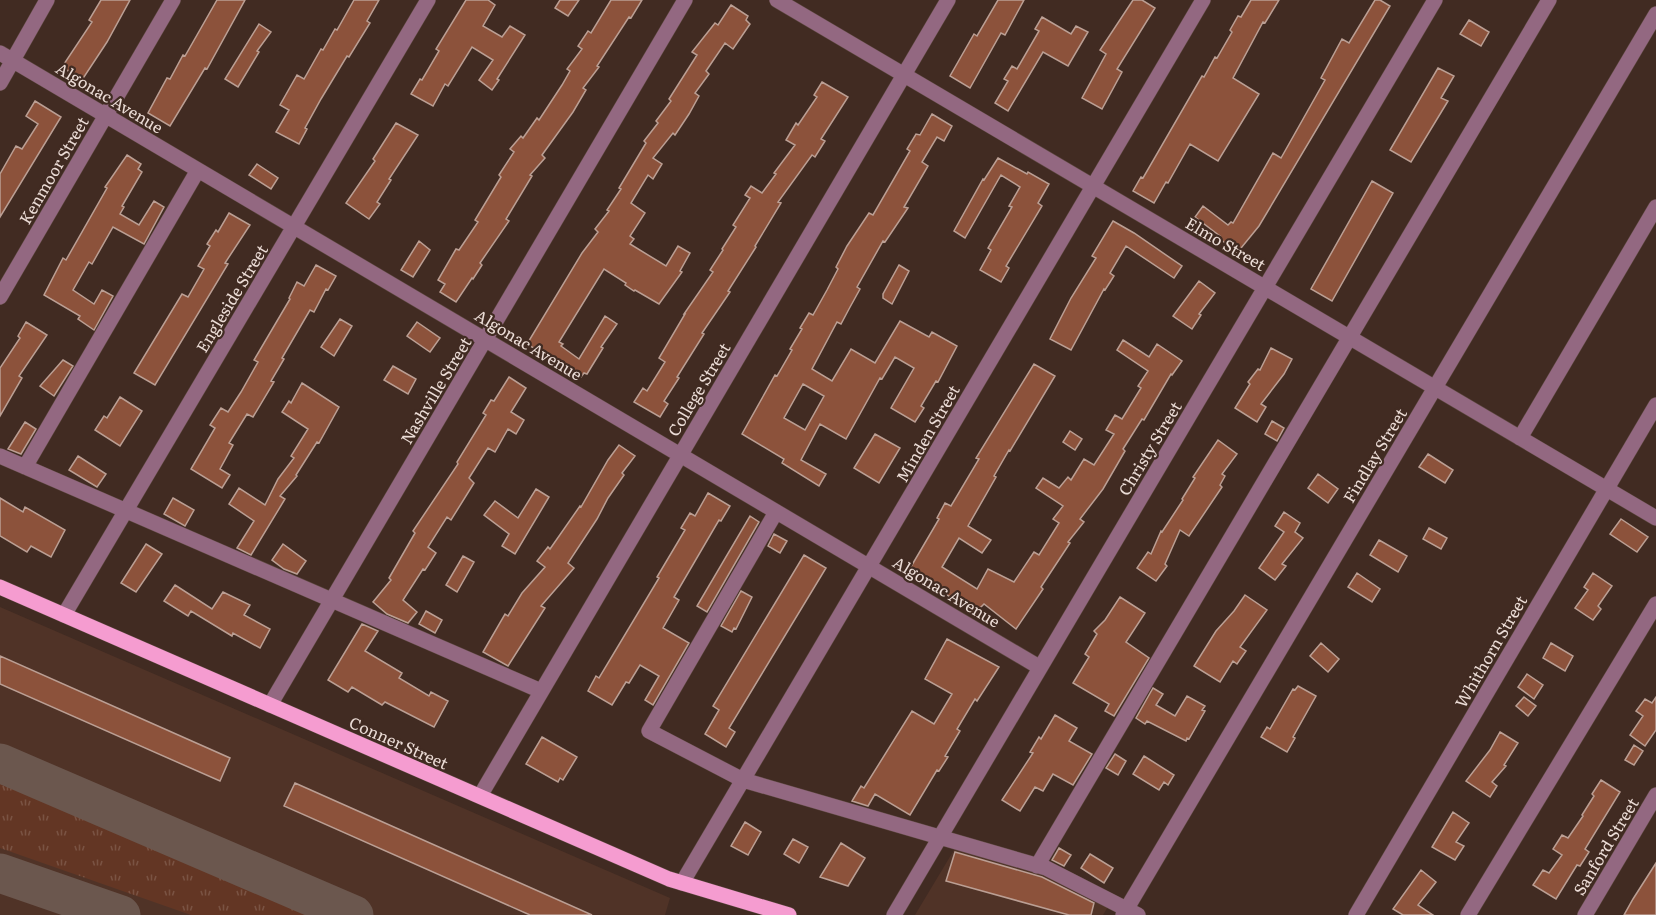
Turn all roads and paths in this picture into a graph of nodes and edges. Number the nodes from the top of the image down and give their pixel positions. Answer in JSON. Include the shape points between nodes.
{"nodes":[{"id":1,"x":47,"y":0,"type":"edge"},
{"id":2,"x":173,"y":0,"type":"edge"},
{"id":3,"x":428,"y":0,"type":"edge"},
{"id":4,"x":685,"y":0,"type":"edge"},
{"id":5,"x":777,"y":0,"type":"edge"},
{"id":6,"x":948,"y":0,"type":"edge"},
{"id":7,"x":1203,"y":0,"type":"edge"},
{"id":8,"x":1435,"y":0,"type":"edge"},
{"id":9,"x":1549,"y":0,"type":"edge"},
{"id":10,"x":1656,"y":14,"type":"edge"},
{"id":11,"x":6,"y":56,"type":"edge"},
{"id":12,"x":904,"y":75,"type":"junction"},
{"id":13,"x":0,"y":83,"type":"edge"},
{"id":14,"x":105,"y":115,"type":"junction"},
{"id":15,"x":198,"y":170,"type":"junction"},
{"id":16,"x":1093,"y":186,"type":"junction"},
{"id":17,"x":1656,"y":207,"type":"edge"},
{"id":18,"x":294,"y":226,"type":"junction"},
{"id":19,"x":1266,"y":288,"type":"junction"},
{"id":20,"x":0,"y":297,"type":"edge"},
{"id":21,"x":1351,"y":338,"type":"junction"},
{"id":22,"x":486,"y":340,"type":"junction"},
{"id":23,"x":1435,"y":388,"type":"junction"},
{"id":24,"x":1656,"y":405,"type":"edge"},
{"id":25,"x":1520,"y":438,"type":"junction"},
{"id":26,"x":680,"y":454,"type":"junction"},
{"id":27,"x":0,"y":456,"type":"edge"},
{"id":28,"x":25,"y":467,"type":"junction"},
{"id":29,"x":1606,"y":489,"type":"junction"},
{"id":30,"x":126,"y":510,"type":"junction"},
{"id":31,"x":777,"y":512,"type":"junction"},
{"id":32,"x":1656,"y":518,"type":"edge"},
{"id":33,"x":870,"y":566,"type":"junction"},
{"id":34,"x":0,"y":587,"type":"edge"},
{"id":35,"x":332,"y":601,"type":"junction"},
{"id":36,"x":1656,"y":604,"type":"edge"},
{"id":37,"x":64,"y":615,"type":"junction"},
{"id":38,"x":1039,"y":667,"type":"junction"},
{"id":39,"x":541,"y":691,"type":"junction"},
{"id":40,"x":270,"y":705,"type":"junction"},
{"id":41,"x":743,"y":780,"type":"junction"},
{"id":42,"x":1656,"y":795,"type":"edge"},
{"id":43,"x":480,"y":796,"type":"junction"},
{"id":44,"x":939,"y":838,"type":"junction"},
{"id":45,"x":1037,"y":866,"type":"junction"},
{"id":46,"x":682,"y":883,"type":"junction"},
{"id":47,"x":1129,"y":913,"type":"edge"},
{"id":48,"x":789,"y":915,"type":"edge"},
{"id":49,"x":894,"y":915,"type":"edge"},
{"id":50,"x":1356,"y":915,"type":"edge"},
{"id":51,"x":1468,"y":915,"type":"edge"},
{"id":52,"x":1585,"y":915,"type":"edge"}],
"edges":[{"from":1,"to":11,"type":"street"},
{"from":2,"to":14,"type":"street","name":"Kenmoor Street"},
{"from":3,"to":18,"type":"street","name":"Engleside Street"},
{"from":4,"to":22,"type":"street","name":"Nashville Street"},
{"from":5,"to":12,"type":"street","name":"Elmo Street"},
{"from":6,"to":12,"type":"street","name":"College Street"},
{"from":7,"to":16,"type":"street","name":"Minden Street"},
{"from":8,"to":19,"type":"street","name":"Christy Street"},
{"from":9,"to":21,"type":"street"},
{"from":10,"to":23,"type":"street","name":"Findlay Street"},
{"from":11,"to":13,"type":"street"},
{"from":11,"to":14,"type":"street","name":"Algonac Avenue"},
{"from":12,"to":16,"type":"street","name":"Elmo Street"},
{"from":12,"to":26,"type":"street","name":"College Street"},
{"from":14,"to":15,"type":"street","name":"Algonac Avenue"},
{"from":14,"to":20,"type":"street","name":"Kenmoor Street"},
{"from":15,"to":18,"type":"street","name":"Algonac Avenue"},
{"from":15,"to":28,"type":"street"},
{"from":16,"to":19,"type":"street","name":"Elmo Street"},
{"from":16,"to":33,"type":"street","name":"Minden Street"},
{"from":17,"to":25,"type":"street"},
{"from":18,"to":22,"type":"street","name":"Algonac Avenue"},
{"from":18,"to":30,"type":"street","name":"Engleside Street"},
{"from":19,"to":21,"type":"street","name":"Elmo Street"},
{"from":19,"to":38,"type":"street","name":"Christy Street"},
{"from":21,"to":23,"type":"street","name":"Elmo Street"},
{"from":21,"to":45,"type":"street"},
{"from":22,"to":26,"type":"street","name":"Algonac Avenue"},
{"from":22,"to":35,"type":"street","name":"Nashville Street"},
{"from":23,"to":25,"type":"street","name":"Elmo Street"},
{"from":23,"to":47,"type":"street","name":"Findlay Street"},
{"from":24,"to":29,"type":"street","name":"Whithorn Street"},
{"from":25,"to":29,"type":"street","name":"Elmo Street"},
{"from":26,"to":31,"type":"street","name":"Algonac Avenue"},
{"from":26,"to":39,"type":"street","name":"College Street"},
{"from":27,"to":28,"type":"street"},
{"from":28,"to":30,"type":"street"},
{"from":29,"to":32,"type":"street","name":"Elmo Street"},
{"from":29,"to":50,"type":"street","name":"Whithorn Street"},
{"from":30,"to":35,"type":"street"},
{"from":30,"to":37,"type":"street","name":"Engleside Street"},
{"from":31,"to":33,"type":"street","name":"Algonac Avenue"},
{"from":31,"to":41,"type":"street","via":[[649,731]]},
{"from":33,"to":38,"type":"street","name":"Algonac Avenue"},
{"from":33,"to":41,"type":"street","name":"Minden Street"},
{"from":34,"to":37,"type":"main road","name":"Conner Street"},
{"from":35,"to":39,"type":"street"},
{"from":35,"to":40,"type":"street","name":"Nashville Street"},
{"from":36,"to":51,"type":"street"},
{"from":37,"to":40,"type":"main road","name":"Conner Street"},
{"from":38,"to":44,"type":"street","name":"Christy Street"},
{"from":39,"to":43,"type":"street","name":"College Street"},
{"from":40,"to":43,"type":"main road","name":"Conner Street"},
{"from":41,"to":44,"type":"street"},
{"from":41,"to":46,"type":"street","name":"Minden Street"},
{"from":42,"to":52,"type":"street","name":"Sanford Street"},
{"from":43,"to":46,"type":"main road","name":"Conner Street"},
{"from":44,"to":45,"type":"street"},
{"from":44,"to":49,"type":"street","name":"Christy Street"},
{"from":45,"to":47,"type":"street"},
{"from":46,"to":48,"type":"main road","name":"Conner Street"}]}
